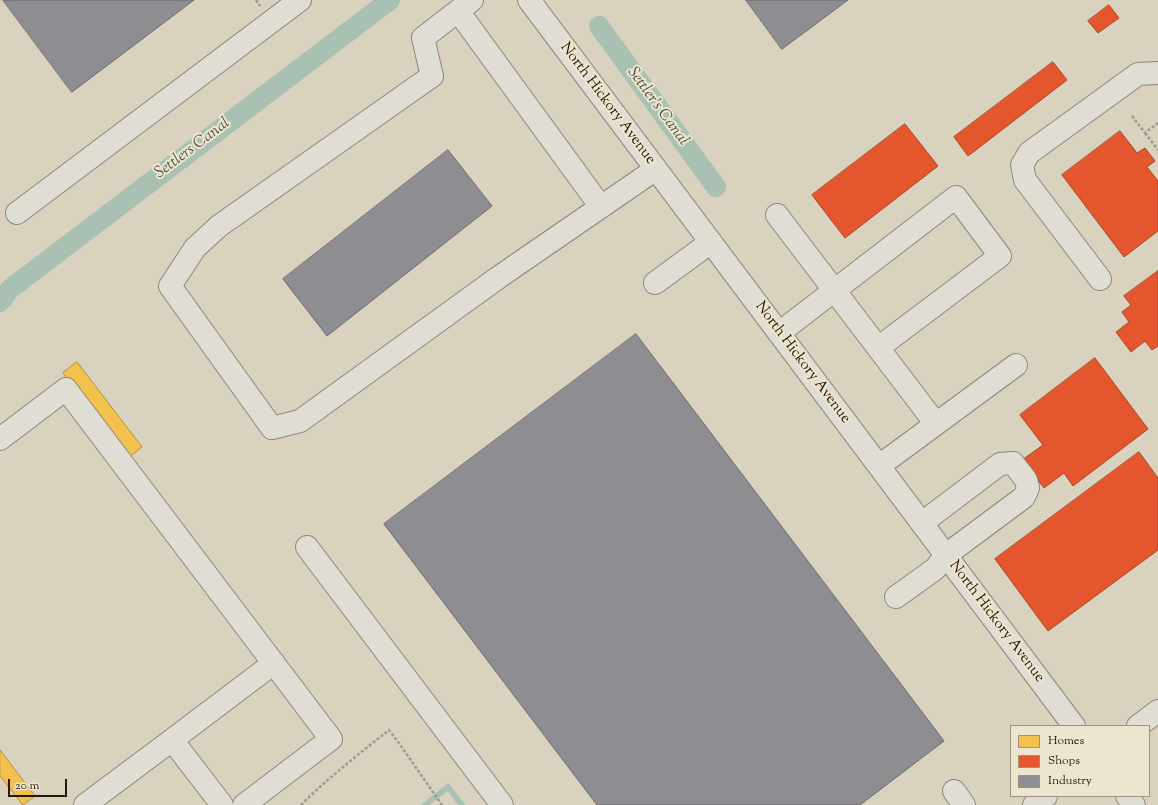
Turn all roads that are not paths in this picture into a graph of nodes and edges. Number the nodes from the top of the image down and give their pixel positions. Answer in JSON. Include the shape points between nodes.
{"nodes":[{"id":1,"x":300,"y":0,"type":"edge"},
{"id":2,"x":529,"y":0,"type":"edge"},
{"id":3,"x":465,"y":5,"type":"edge"},
{"id":4,"x":1158,"y":72,"type":"edge"},
{"id":5,"x":656,"y":169,"type":"junction"},
{"id":6,"x":601,"y":207,"type":"junction"},
{"id":7,"x":17,"y":213,"type":"dead end"},
{"id":8,"x":777,"y":215,"type":"dead end"},
{"id":9,"x":711,"y":242,"type":"junction"},
{"id":10,"x":1100,"y":279,"type":"dead end"},
{"id":11,"x":655,"y":283,"type":"dead end"},
{"id":12,"x":834,"y":290,"type":"junction"},
{"id":13,"x":779,"y":333,"type":"junction"},
{"id":14,"x":878,"y":348,"type":"junction"},
{"id":15,"x":1016,"y":365,"type":"dead end"},
{"id":16,"x":936,"y":424,"type":"junction"},
{"id":17,"x":0,"y":439,"type":"edge"},
{"id":18,"x":879,"y":466,"type":"junction"},
{"id":19,"x":922,"y":523,"type":"junction"},
{"id":20,"x":307,"y":546,"type":"dead end"},
{"id":21,"x":946,"y":555,"type":"junction"},
{"id":22,"x":896,"y":597,"type":"dead end"},
{"id":23,"x":274,"y":663,"type":"junction"},
{"id":24,"x":1158,"y":711,"type":"edge"},
{"id":25,"x":1073,"y":725,"type":"edge"},
{"id":26,"x":1139,"y":725,"type":"edge"},
{"id":27,"x":172,"y":740,"type":"junction"},
{"id":28,"x":1045,"y":797,"type":"edge"},
{"id":29,"x":1128,"y":797,"type":"edge"},
{"id":30,"x":85,"y":805,"type":"edge"},
{"id":31,"x":222,"y":805,"type":"edge"},
{"id":32,"x":244,"y":805,"type":"edge"},
{"id":33,"x":502,"y":805,"type":"edge"},
{"id":34,"x":1034,"y":805,"type":"edge"},
{"id":35,"x":1134,"y":805,"type":"edge"}],
"edges":[{"from":1,"to":7,"type":"street"},
{"from":2,"to":5,"type":"street","name":"North Hickory Avenue"},
{"from":3,"to":6,"type":"street"},
{"from":3,"to":6,"type":"street","via":[[423,38],[432,76],[218,226],[195,248],[170,286],[272,428],[300,421],[499,277]]},
{"from":4,"to":10,"type":"street","via":[[1138,74],[1029,153],[1022,164],[1025,180]]},
{"from":5,"to":6,"type":"street"},
{"from":5,"to":9,"type":"street","name":"North Hickory Avenue"},
{"from":8,"to":12,"type":"street"},
{"from":9,"to":11,"type":"street"},
{"from":9,"to":13,"type":"street","name":"North Hickory Avenue"},
{"from":12,"to":13,"type":"street"},
{"from":12,"to":14,"type":"street"},
{"from":12,"to":14,"type":"street","via":[[956,197],[1000,256]]},
{"from":13,"to":18,"type":"street","name":"North Hickory Avenue"},
{"from":14,"to":16,"type":"street"},
{"from":15,"to":16,"type":"street"},
{"from":16,"to":18,"type":"street"},
{"from":17,"to":23,"type":"street","via":[[66,389]]},
{"from":18,"to":19,"type":"street","name":"North Hickory Avenue"},
{"from":19,"to":21,"type":"street","name":"North Hickory Avenue"},
{"from":19,"to":21,"type":"street","via":[[1000,464],[1013,463],[1026,480],[1028,488],[1024,497]]},
{"from":20,"to":33,"type":"street"},
{"from":21,"to":22,"type":"street","via":[[935,569]]},
{"from":21,"to":25,"type":"street","name":"North Hickory Avenue"},
{"from":23,"to":27,"type":"street"},
{"from":23,"to":32,"type":"street","via":[[331,739]]},
{"from":24,"to":26,"type":"street"},
{"from":27,"to":30,"type":"street"},
{"from":27,"to":31,"type":"street"},
{"from":28,"to":34,"type":"street"},
{"from":29,"to":35,"type":"street"}]}
